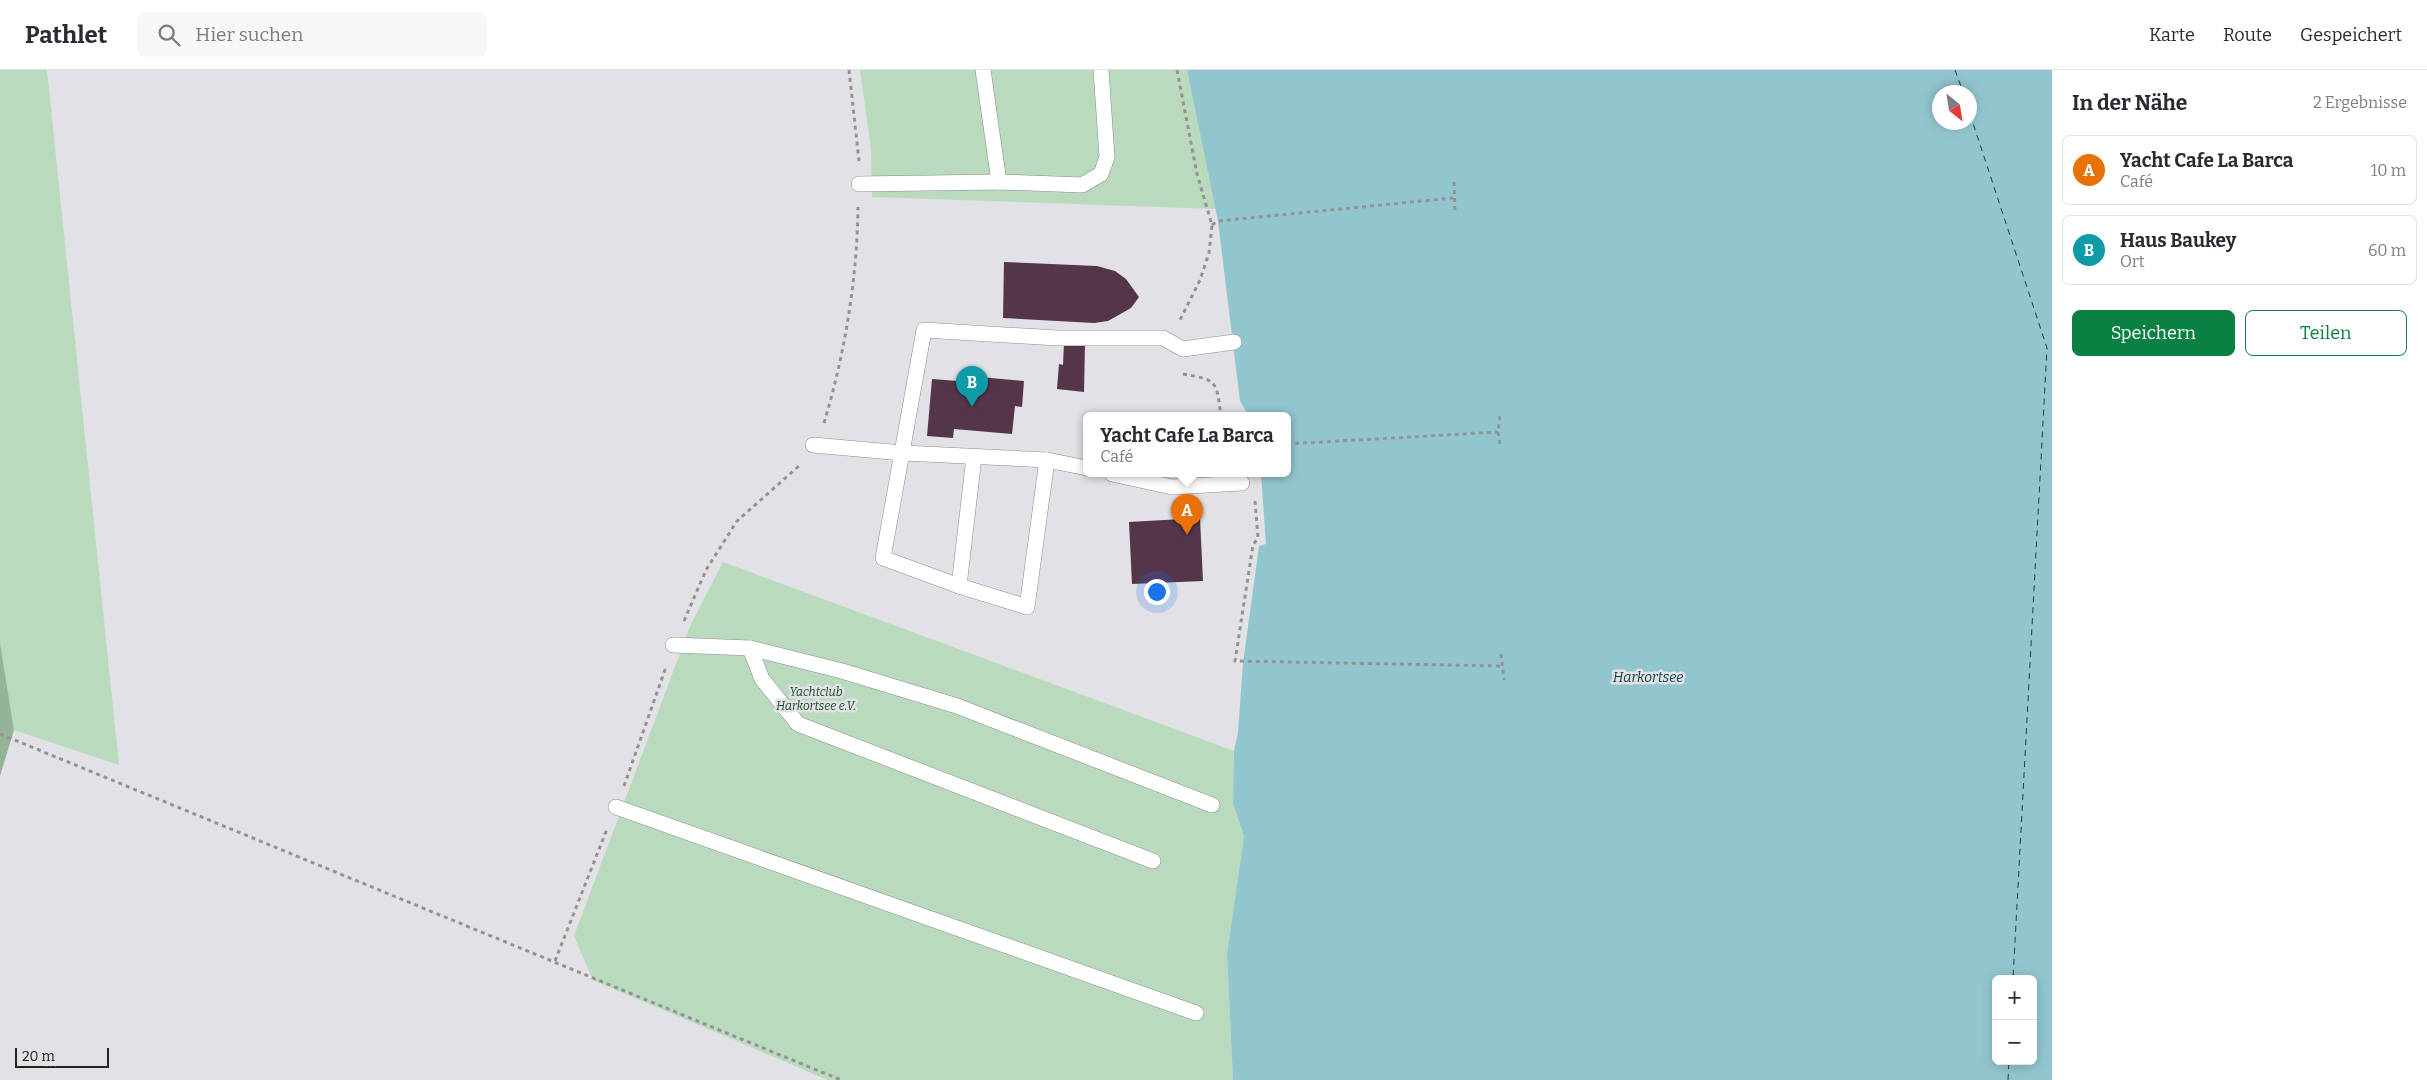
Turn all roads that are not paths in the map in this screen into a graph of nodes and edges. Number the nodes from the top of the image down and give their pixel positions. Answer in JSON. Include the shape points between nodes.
{"nodes":[{"id":1,"x":983,"y":70,"type":"edge"},
{"id":2,"x":1101,"y":70,"type":"edge"},
{"id":3,"x":999,"y":182,"type":"junction"},
{"id":4,"x":859,"y":184,"type":"road end"},
{"id":5,"x":1234,"y":342,"type":"dead end"},
{"id":6,"x":813,"y":445,"type":"road end"},
{"id":7,"x":902,"y":453,"type":"junction"},
{"id":8,"x":974,"y":457,"type":"junction"},
{"id":9,"x":1047,"y":460,"type":"junction"},
{"id":10,"x":1083,"y":467,"type":"edge"},
{"id":11,"x":1126,"y":477,"type":"edge"},
{"id":12,"x":1236,"y":483,"type":"road end"},
{"id":13,"x":959,"y":586,"type":"junction"},
{"id":14,"x":673,"y":645,"type":"road end"},
{"id":15,"x":750,"y":648,"type":"junction"},
{"id":16,"x":1212,"y":804,"type":"dead end"},
{"id":17,"x":616,"y":807,"type":"road end"},
{"id":18,"x":1153,"y":861,"type":"dead end"},
{"id":19,"x":1196,"y":1013,"type":"dead end"}],
"edges":[{"from":1,"to":3,"type":"lane"},
{"from":2,"to":3,"type":"lane","via":[[1107,157],[1101,174],[1082,185]]},
{"from":3,"to":4,"type":"lane"},
{"from":5,"to":7,"type":"lane","via":[[1183,349],[1163,338],[1056,338],[924,330]]},
{"from":6,"to":7,"type":"lane"},
{"from":7,"to":8,"type":"lane"},
{"from":7,"to":13,"type":"lane","via":[[883,558]]},
{"from":8,"to":9,"type":"lane"},
{"from":8,"to":13,"type":"lane"},
{"from":9,"to":10,"type":"lane"},
{"from":9,"to":13,"type":"lane","via":[[1028,607]]},
{"from":11,"to":12,"type":"lane","via":[[1172,487]]},
{"from":14,"to":15,"type":"lane"},
{"from":15,"to":16,"type":"lane","via":[[842,671],[957,706]]},
{"from":15,"to":18,"type":"lane","via":[[762,679],[798,724]]},
{"from":17,"to":19,"type":"lane"}]}
